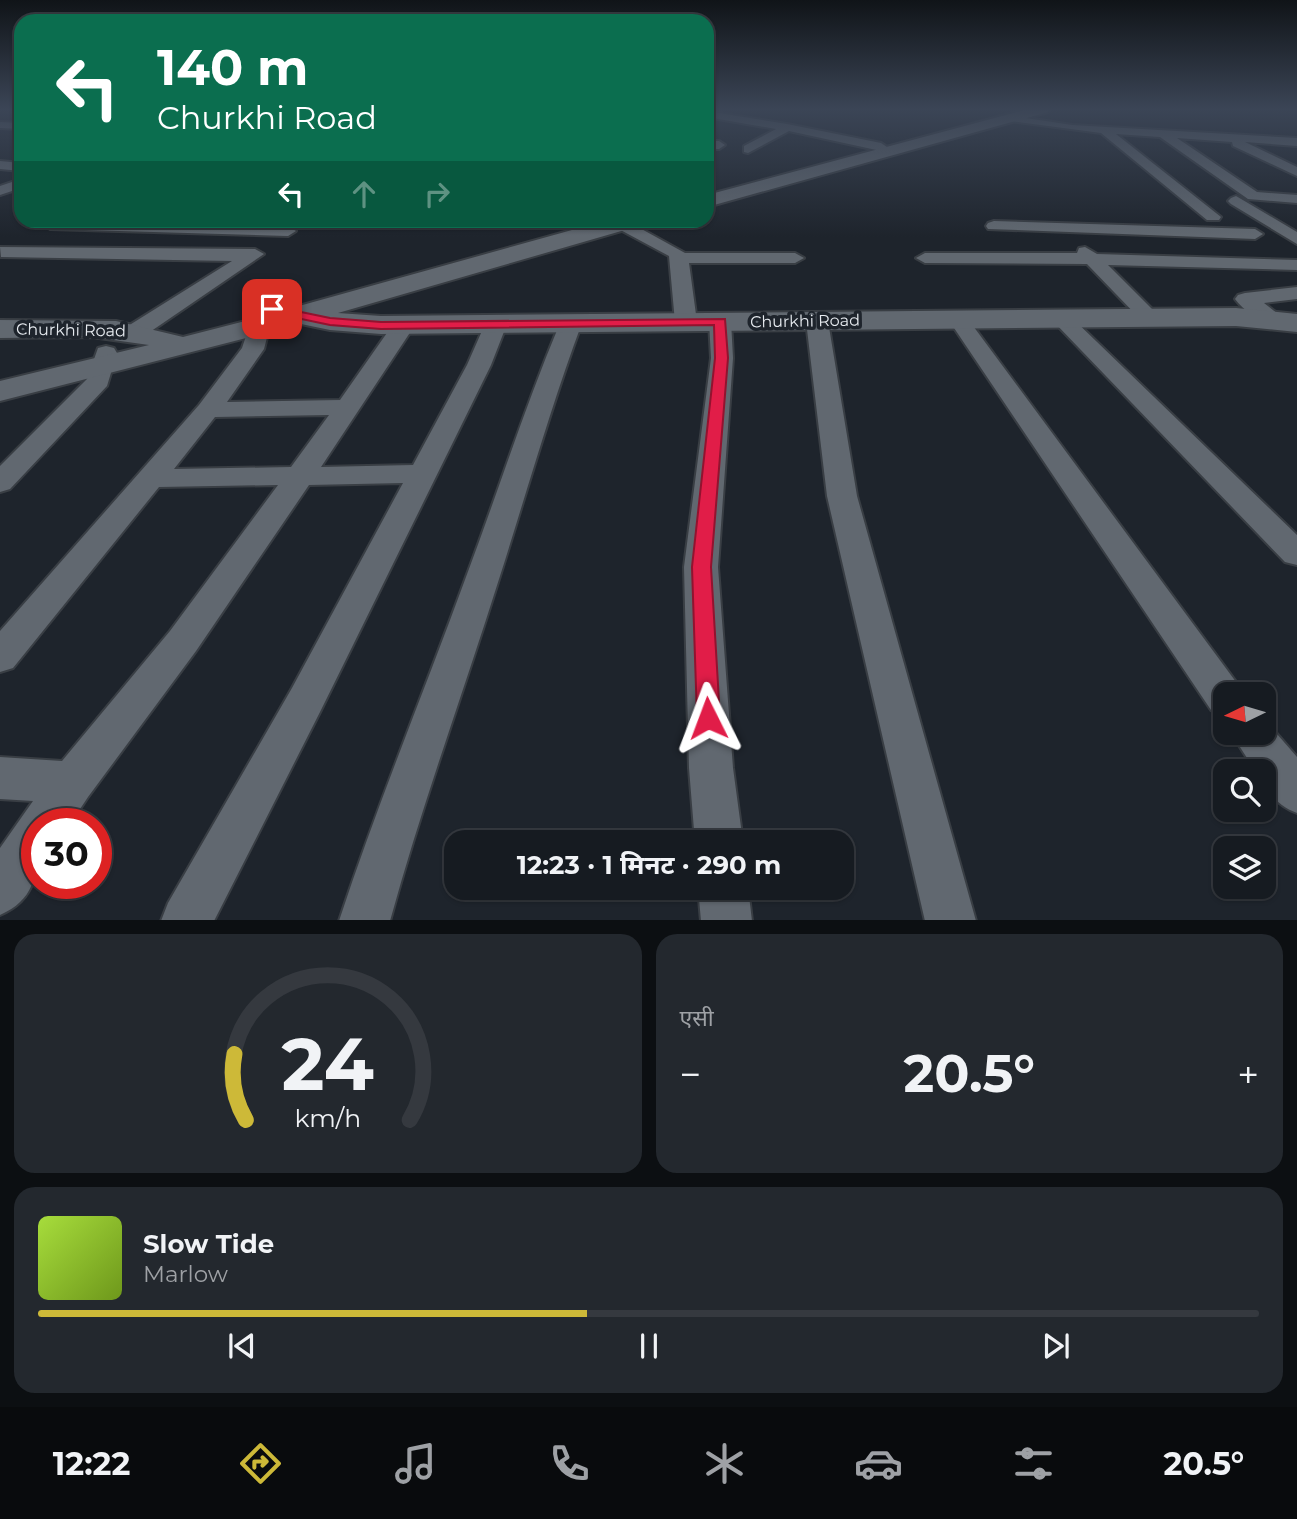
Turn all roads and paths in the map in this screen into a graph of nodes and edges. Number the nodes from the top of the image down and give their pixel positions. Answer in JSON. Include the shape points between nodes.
{"nodes":[{"id":1,"x":862,"y":152,"type":"edge"},
{"id":2,"x":882,"y":152,"type":"edge"},
{"id":3,"x":1131,"y":152,"type":"edge"},
{"id":4,"x":1188,"y":152,"type":"edge"},
{"id":5,"x":1200,"y":152,"type":"edge"},
{"id":6,"x":1257,"y":152,"type":"edge"},
{"id":7,"x":1297,"y":172,"type":"edge"},
{"id":8,"x":714,"y":191,"type":"edge"},
{"id":9,"x":1231,"y":197,"type":"dead end"},
{"id":10,"x":714,"y":199,"type":"edge"},
{"id":11,"x":1277,"y":199,"type":"junction"},
{"id":12,"x":1297,"y":199,"type":"edge"},
{"id":13,"x":1297,"y":209,"type":"edge"},
{"id":14,"x":1213,"y":217,"type":"dead end"},
{"id":15,"x":995,"y":226,"type":"dead end"},
{"id":16,"x":1060,"y":227,"type":"junction"},
{"id":17,"x":50,"y":228,"type":"edge"},
{"id":18,"x":293,"y":228,"type":"edge"},
{"id":19,"x":598,"y":228,"type":"edge"},
{"id":20,"x":632,"y":228,"type":"edge"},
{"id":21,"x":1255,"y":234,"type":"dead end"},
{"id":22,"x":1297,"y":239,"type":"edge"},
{"id":23,"x":0,"y":252,"type":"edge"},
{"id":24,"x":252,"y":256,"type":"junction"},
{"id":25,"x":679,"y":258,"type":"junction"},
{"id":26,"x":795,"y":258,"type":"dead end"},
{"id":27,"x":925,"y":258,"type":"dead end"},
{"id":28,"x":1091,"y":259,"type":"junction"},
{"id":29,"x":1297,"y":265,"type":"edge"},
{"id":30,"x":145,"y":273,"type":"dead end"},
{"id":31,"x":227,"y":273,"type":"junction"},
{"id":32,"x":1297,"y":293,"type":"edge"},
{"id":33,"x":276,"y":317,"type":"junction"},
{"id":34,"x":1150,"y":317,"type":"junction"},
{"id":35,"x":1061,"y":318,"type":"junction"},
{"id":36,"x":958,"y":319,"type":"junction"},
{"id":37,"x":720,"y":321,"type":"junction"},
{"id":38,"x":817,"y":321,"type":"junction"},
{"id":39,"x":686,"y":322,"type":"junction"},
{"id":40,"x":1286,"y":322,"type":"edge"},
{"id":41,"x":571,"y":323,"type":"junction"},
{"id":42,"x":496,"y":324,"type":"junction"},
{"id":43,"x":404,"y":325,"type":"junction"},
{"id":44,"x":0,"y":329,"type":"edge"},
{"id":45,"x":161,"y":339,"type":"junction"},
{"id":46,"x":105,"y":360,"type":"junction"},
{"id":47,"x":0,"y":377,"type":"edge"},
{"id":48,"x":0,"y":391,"type":"edge"},
{"id":49,"x":347,"y":407,"type":"junction"},
{"id":50,"x":208,"y":410,"type":"junction"},
{"id":51,"x":420,"y":474,"type":"junction"},
{"id":52,"x":299,"y":475,"type":"junction"},
{"id":53,"x":152,"y":478,"type":"junction"},
{"id":54,"x":0,"y":484,"type":"edge"},
{"id":55,"x":1297,"y":554,"type":"edge"},
{"id":56,"x":0,"y":657,"type":"edge"},
{"id":57,"x":1214,"y":682,"type":"edge"},
{"id":58,"x":1262,"y":746,"type":"edge"},
{"id":59,"x":0,"y":778,"type":"edge"},
{"id":60,"x":72,"y":782,"type":"junction"},
{"id":61,"x":1297,"y":792,"type":"edge"},
{"id":62,"x":55,"y":808,"type":"edge"},
{"id":63,"x":718,"y":830,"type":"edge"},
{"id":64,"x":21,"y":859,"type":"edge"},
{"id":65,"x":0,"y":890,"type":"edge"},
{"id":66,"x":725,"y":900,"type":"edge"},
{"id":67,"x":186,"y":920,"type":"edge"},
{"id":68,"x":364,"y":920,"type":"edge"},
{"id":69,"x":727,"y":920,"type":"edge"},
{"id":70,"x":951,"y":920,"type":"edge"}],
"edges":[{"from":1,"to":8,"type":"street"},
{"from":2,"to":10,"type":"street"},
{"from":3,"to":14,"type":"street"},
{"from":4,"to":11,"type":"street","via":[[1252,197]]},
{"from":5,"to":12,"type":"street"},
{"from":6,"to":7,"type":"street"},
{"from":9,"to":22,"type":"street"},
{"from":11,"to":12,"type":"street"},
{"from":11,"to":13,"type":"street"},
{"from":15,"to":16,"type":"street"},
{"from":16,"to":21,"type":"street"},
{"from":16,"to":28,"type":"street"},
{"from":17,"to":23,"type":"street"},
{"from":18,"to":24,"type":"street"},
{"from":19,"to":33,"type":"street"},
{"from":20,"to":25,"type":"street","via":[[667,246]]},
{"from":23,"to":24,"type":"street"},
{"from":24,"to":31,"type":"street"},
{"from":25,"to":26,"type":"street"},
{"from":25,"to":39,"type":"street"},
{"from":27,"to":28,"type":"street"},
{"from":28,"to":29,"type":"street"},
{"from":28,"to":34,"type":"street"},
{"from":30,"to":31,"type":"street"},
{"from":31,"to":45,"type":"street"},
{"from":32,"to":40,"type":"street","via":[[1245,299]]},
{"from":33,"to":43,"type":"street","name":"Churkhi Road"},
{"from":33,"to":45,"type":"street"},
{"from":33,"to":50,"type":"street"},
{"from":34,"to":35,"type":"street","name":"Churkhi Road"},
{"from":34,"to":40,"type":"street","name":"Churkhi Road"},
{"from":35,"to":36,"type":"street","name":"Churkhi Road"},
{"from":35,"to":55,"type":"street"},
{"from":36,"to":38,"type":"street","name":"Churkhi Road"},
{"from":36,"to":57,"type":"street"},
{"from":37,"to":38,"type":"street","name":"Churkhi Road"},
{"from":37,"to":39,"type":"street","name":"Churkhi Road"},
{"from":37,"to":63,"type":"street","via":[[722,358],[701,567]]},
{"from":38,"to":70,"type":"street","via":[[842,496]]},
{"from":39,"to":41,"type":"street","name":"Churkhi Road"},
{"from":41,"to":42,"type":"street","name":"Churkhi Road"},
{"from":41,"to":68,"type":"street","via":[[540,401]]},
{"from":42,"to":43,"type":"street","name":"Churkhi Road"},
{"from":42,"to":51,"type":"street"},
{"from":43,"to":49,"type":"street"},
{"from":44,"to":45,"type":"street","name":"Churkhi Road","via":[[104,328]]},
{"from":45,"to":46,"type":"street"},
{"from":46,"to":47,"type":"street"},
{"from":46,"to":48,"type":"street"},
{"from":46,"to":54,"type":"street","via":[[98,381],[85,397]]},
{"from":49,"to":50,"type":"street"},
{"from":49,"to":52,"type":"street"},
{"from":50,"to":53,"type":"street"},
{"from":51,"to":52,"type":"street"},
{"from":51,"to":67,"type":"street","via":[[306,700]]},
{"from":52,"to":53,"type":"street"},
{"from":52,"to":60,"type":"street","via":[[183,641]]},
{"from":53,"to":56,"type":"street"},
{"from":58,"to":61,"type":"street"},
{"from":59,"to":60,"type":"street"},
{"from":60,"to":62,"type":"street"},
{"from":64,"to":65,"type":"street"},
{"from":66,"to":69,"type":"street"}]}
